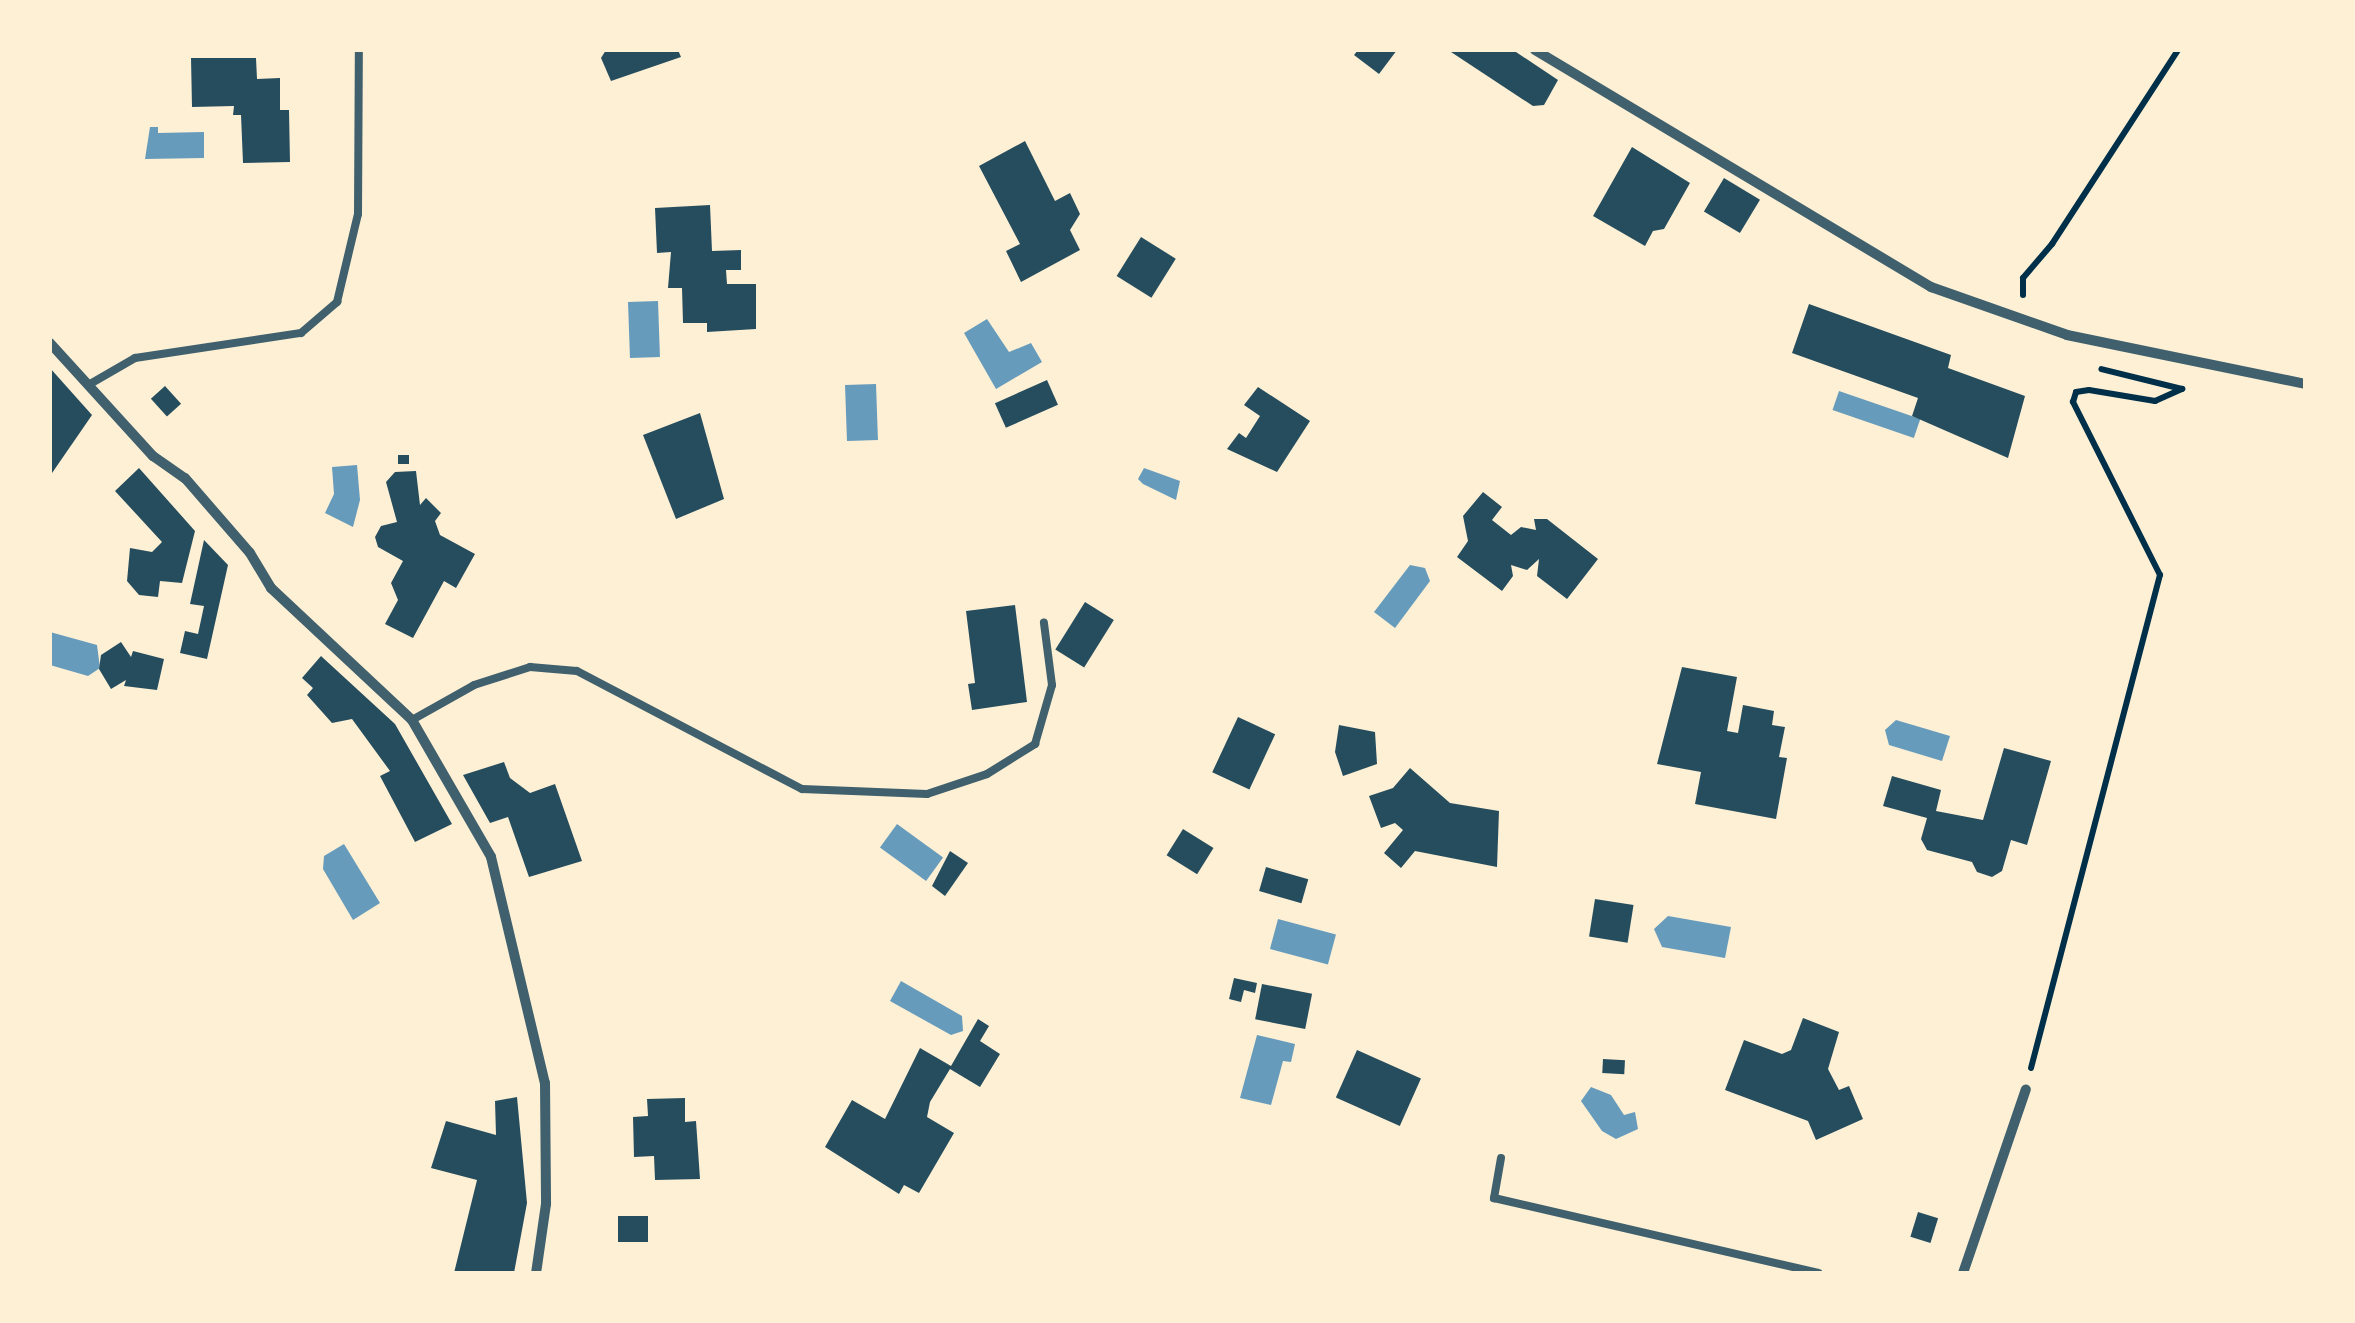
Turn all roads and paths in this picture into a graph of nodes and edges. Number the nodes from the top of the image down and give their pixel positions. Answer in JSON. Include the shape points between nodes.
{"nodes":[{"id":1,"x":359,"y":50,"type":"edge"},
{"id":2,"x":2178,"y":50,"type":"edge"},
{"id":3,"x":1542,"y":52,"type":"edge"},
{"id":4,"x":2041,"y":302,"type":"dead end"},
{"id":5,"x":50,"y":343,"type":"edge"},
{"id":6,"x":2094,"y":367,"type":"dead end"},
{"id":7,"x":90,"y":384,"type":"junction"},
{"id":8,"x":2305,"y":384,"type":"edge"},
{"id":9,"x":1044,"y":623,"type":"dead end"},
{"id":10,"x":412,"y":720,"type":"junction"},
{"id":11,"x":2026,"y":1089,"type":"joint"},
{"id":12,"x":1501,"y":1158,"type":"dead end"},
{"id":13,"x":536,"y":1273,"type":"edge"},
{"id":14,"x":1818,"y":1273,"type":"edge"},
{"id":15,"x":1963,"y":1273,"type":"edge"}],
"edges":[{"from":1,"to":7,"type":"lane","via":[[358,214],[338,302],[301,333],[135,358]]},
{"from":2,"to":4,"type":"path","via":[[2023,278],[2023,295]]},
{"from":3,"to":8,"type":"street","via":[[1931,286],[2068,335]]},
{"from":5,"to":7,"type":"street"},
{"from":6,"to":11,"type":"path","via":[[2182,389],[2155,401],[2089,390],[2076,392],[2073,402],[2160,575]]},
{"from":7,"to":10,"type":"street","via":[[153,456],[184,478],[250,553],[271,588]]},
{"from":9,"to":10,"type":"lane","via":[[1052,685],[1035,744],[987,774],[927,794],[802,790],[577,670],[530,667],[474,686]]},
{"from":10,"to":13,"type":"street","via":[[491,857],[516,944],[546,1083],[546,1204]]},
{"from":11,"to":15,"type":"street"},
{"from":12,"to":14,"type":"lane","via":[[1494,1198]]}]}
